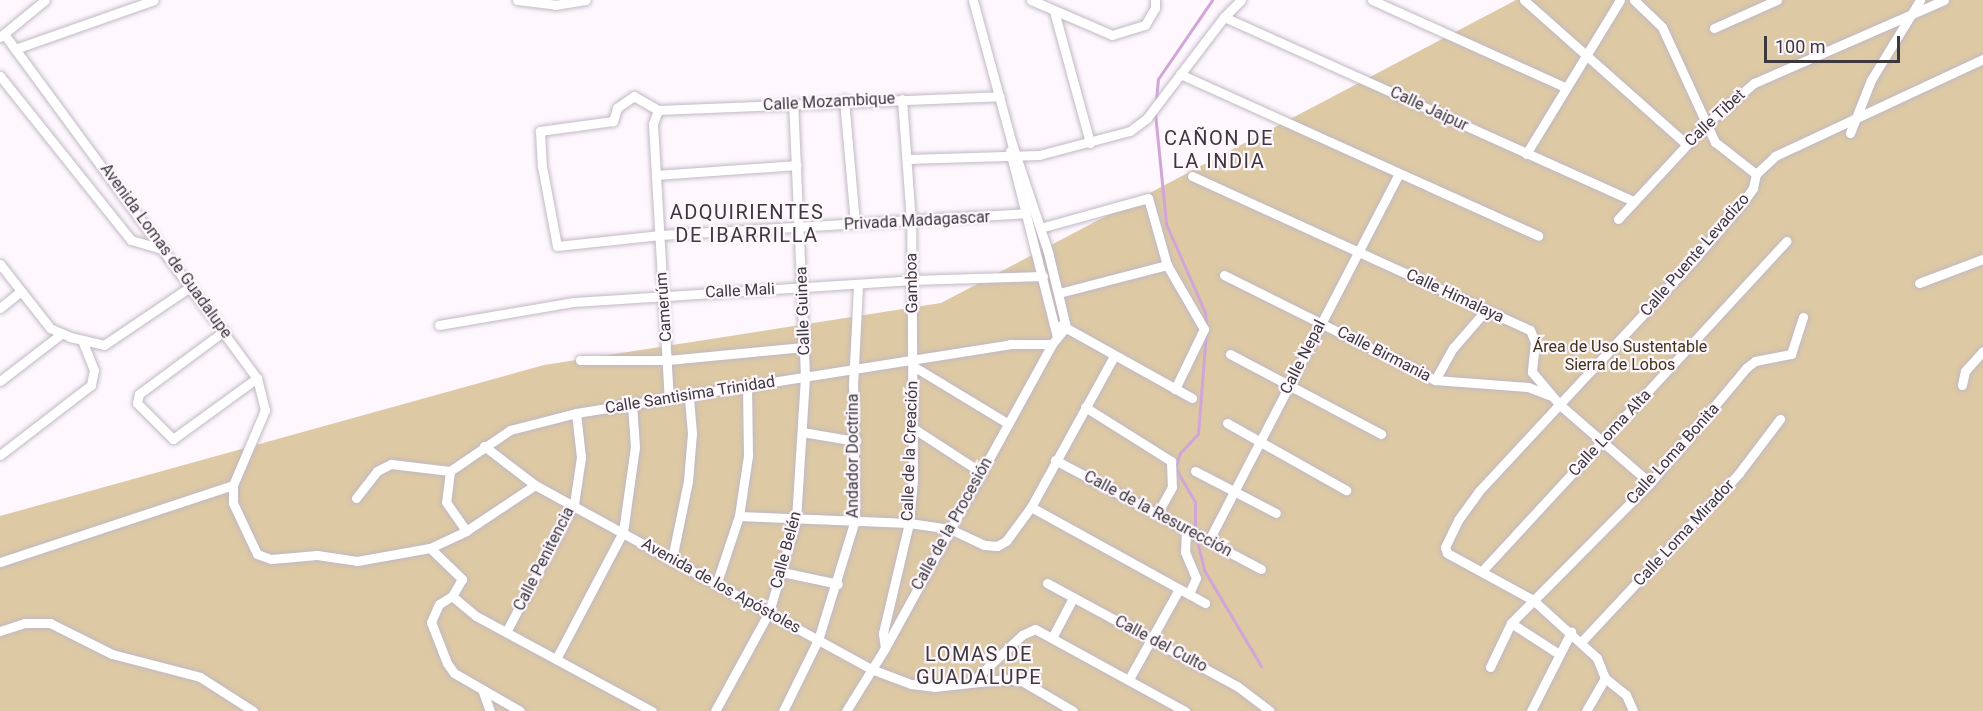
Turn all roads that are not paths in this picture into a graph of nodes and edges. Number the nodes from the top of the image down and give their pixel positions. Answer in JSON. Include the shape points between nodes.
{"nodes":[{"id":1,"x":45,"y":0,"type":"edge"},
{"id":2,"x":154,"y":0,"type":"edge"},
{"id":3,"x":517,"y":0,"type":"edge"},
{"id":4,"x":586,"y":0,"type":"edge"},
{"id":5,"x":973,"y":0,"type":"edge"},
{"id":6,"x":1031,"y":0,"type":"edge"},
{"id":7,"x":1241,"y":0,"type":"edge"},
{"id":8,"x":1372,"y":0,"type":"edge"},
{"id":9,"x":1524,"y":0,"type":"edge"},
{"id":10,"x":1620,"y":0,"type":"edge"},
{"id":11,"x":1634,"y":0,"type":"edge"},
{"id":12,"x":1777,"y":0,"type":"edge"},
{"id":13,"x":1920,"y":0,"type":"edge"},
{"id":14,"x":1944,"y":0,"type":"edge"},
{"id":15,"x":1155,"y":4,"type":"edge"},
{"id":16,"x":1054,"y":11,"type":"junction"},
{"id":17,"x":1224,"y":17,"type":"junction"},
{"id":18,"x":1908,"y":17,"type":"junction"},
{"id":19,"x":1714,"y":28,"type":"dead end"},
{"id":20,"x":2,"y":36,"type":"edge"},
{"id":21,"x":15,"y":49,"type":"junction"},
{"id":22,"x":1583,"y":55,"type":"junction"},
{"id":23,"x":1983,"y":59,"type":"edge"},
{"id":24,"x":1180,"y":74,"type":"junction"},
{"id":25,"x":0,"y":76,"type":"edge"},
{"id":26,"x":1565,"y":87,"type":"junction"},
{"id":27,"x":999,"y":96,"type":"junction"},
{"id":28,"x":902,"y":99,"type":"junction"},
{"id":29,"x":844,"y":100,"type":"junction"},
{"id":30,"x":793,"y":103,"type":"junction"},
{"id":31,"x":658,"y":110,"type":"junction"},
{"id":32,"x":1856,"y":118,"type":"junction"},
{"id":33,"x":1705,"y":125,"type":"junction"},
{"id":34,"x":1850,"y":133,"type":"dead end"},
{"id":35,"x":1090,"y":143,"type":"junction"},
{"id":36,"x":1012,"y":144,"type":"junction"},
{"id":37,"x":1686,"y":144,"type":"junction"},
{"id":38,"x":1526,"y":154,"type":"junction"},
{"id":39,"x":1008,"y":155,"type":"junction"},
{"id":40,"x":1019,"y":158,"type":"junction"},
{"id":41,"x":907,"y":159,"type":"junction"},
{"id":42,"x":797,"y":165,"type":"junction"},
{"id":43,"x":1399,"y":174,"type":"junction"},
{"id":44,"x":1756,"y":174,"type":"junction"},
{"id":45,"x":657,"y":175,"type":"junction"},
{"id":46,"x":1192,"y":176,"type":"dead end"},
{"id":47,"x":1634,"y":201,"type":"junction"},
{"id":48,"x":1025,"y":213,"type":"junction"},
{"id":49,"x":1618,"y":219,"type":"dead end"},
{"id":50,"x":911,"y":222,"type":"junction"},
{"id":51,"x":855,"y":223,"type":"junction"},
{"id":52,"x":800,"y":227,"type":"junction"},
{"id":53,"x":1040,"y":228,"type":"junction"},
{"id":54,"x":660,"y":235,"type":"junction"},
{"id":55,"x":1538,"y":236,"type":"dead end"},
{"id":56,"x":1786,"y":241,"type":"dead end"},
{"id":57,"x":163,"y":249,"type":"junction"},
{"id":58,"x":1360,"y":252,"type":"junction"},
{"id":59,"x":1983,"y":259,"type":"edge"},
{"id":60,"x":0,"y":264,"type":"edge"},
{"id":61,"x":1167,"y":265,"type":"junction"},
{"id":62,"x":1224,"y":274,"type":"dead end"},
{"id":63,"x":1043,"y":276,"type":"junction"},
{"id":64,"x":912,"y":280,"type":"junction"},
{"id":65,"x":1919,"y":283,"type":"dead end"},
{"id":66,"x":858,"y":285,"type":"junction"},
{"id":67,"x":190,"y":287,"type":"junction"},
{"id":68,"x":802,"y":288,"type":"junction"},
{"id":69,"x":21,"y":291,"type":"junction"},
{"id":70,"x":1059,"y":294,"type":"junction"},
{"id":71,"x":664,"y":295,"type":"junction"},
{"id":72,"x":0,"y":308,"type":"edge"},
{"id":73,"x":1486,"y":310,"type":"junction"},
{"id":74,"x":1803,"y":317,"type":"dead end"},
{"id":75,"x":1320,"y":322,"type":"junction"},
{"id":76,"x":1055,"y":323,"type":"junction"},
{"id":77,"x":440,"y":326,"type":"dead end"},
{"id":78,"x":1066,"y":327,"type":"junction"},
{"id":79,"x":224,"y":331,"type":"junction"},
{"id":80,"x":61,"y":334,"type":"junction"},
{"id":81,"x":82,"y":340,"type":"junction"},
{"id":82,"x":1054,"y":340,"type":"junction"},
{"id":83,"x":803,"y":347,"type":"junction"},
{"id":84,"x":1983,"y":351,"type":"edge"},
{"id":85,"x":1230,"y":354,"type":"dead end"},
{"id":86,"x":1114,"y":356,"type":"junction"},
{"id":87,"x":580,"y":360,"type":"dead end"},
{"id":88,"x":668,"y":360,"type":"junction"},
{"id":89,"x":914,"y":362,"type":"junction"},
{"id":90,"x":855,"y":367,"type":"junction"},
{"id":91,"x":805,"y":375,"type":"junction"},
{"id":92,"x":257,"y":378,"type":"junction"},
{"id":93,"x":1435,"y":380,"type":"junction"},
{"id":94,"x":0,"y":381,"type":"edge"},
{"id":95,"x":1288,"y":385,"type":"junction"},
{"id":96,"x":1962,"y":385,"type":"dead end"},
{"id":97,"x":747,"y":387,"type":"junction"},
{"id":98,"x":1174,"y":389,"type":"junction"},
{"id":99,"x":689,"y":395,"type":"junction"},
{"id":100,"x":669,"y":398,"type":"junction"},
{"id":101,"x":1192,"y":398,"type":"dead end"},
{"id":102,"x":1557,"y":401,"type":"junction"},
{"id":103,"x":632,"y":404,"type":"junction"},
{"id":104,"x":1085,"y":407,"type":"junction"},
{"id":105,"x":576,"y":413,"type":"junction"},
{"id":106,"x":1780,"y":420,"type":"dead end"},
{"id":107,"x":1007,"y":423,"type":"junction"},
{"id":108,"x":1227,"y":423,"type":"dead end"},
{"id":109,"x":913,"y":428,"type":"junction"},
{"id":110,"x":802,"y":432,"type":"junction"},
{"id":111,"x":1381,"y":434,"type":"dead end"},
{"id":112,"x":856,"y":441,"type":"junction"},
{"id":113,"x":1602,"y":442,"type":"junction"},
{"id":114,"x":1260,"y":443,"type":"junction"},
{"id":115,"x":484,"y":446,"type":"junction"},
{"id":116,"x":0,"y":455,"type":"edge"},
{"id":117,"x":1055,"y":460,"type":"junction"},
{"id":118,"x":450,"y":471,"type":"junction"},
{"id":119,"x":1196,"y":471,"type":"dead end"},
{"id":120,"x":982,"y":473,"type":"junction"},
{"id":121,"x":1650,"y":483,"type":"junction"},
{"id":122,"x":233,"y":485,"type":"junction"},
{"id":123,"x":535,"y":485,"type":"junction"},
{"id":124,"x":1346,"y":490,"type":"dead end"},
{"id":125,"x":1235,"y":492,"type":"junction"},
{"id":126,"x":356,"y":498,"type":"dead end"},
{"id":127,"x":574,"y":504,"type":"junction"},
{"id":128,"x":1031,"y":507,"type":"junction"},
{"id":129,"x":1276,"y":513,"type":"dead end"},
{"id":130,"x":1157,"y":514,"type":"junction"},
{"id":131,"x":739,"y":516,"type":"junction"},
{"id":132,"x":796,"y":520,"type":"junction"},
{"id":133,"x":855,"y":520,"type":"junction"},
{"id":134,"x":909,"y":523,"type":"junction"},
{"id":135,"x":1186,"y":528,"type":"junction"},
{"id":136,"x":950,"y":529,"type":"junction"},
{"id":137,"x":466,"y":531,"type":"junction"},
{"id":138,"x":623,"y":532,"type":"junction"},
{"id":139,"x":1209,"y":540,"type":"junction"},
{"id":140,"x":430,"y":548,"type":"junction"},
{"id":141,"x":672,"y":559,"type":"junction"},
{"id":142,"x":0,"y":562,"type":"edge"},
{"id":143,"x":1261,"y":569,"type":"dead end"},
{"id":144,"x":1482,"y":571,"type":"junction"},
{"id":145,"x":782,"y":572,"type":"junction"},
{"id":146,"x":838,"y":584,"type":"junction"},
{"id":147,"x":1047,"y":584,"type":"dead end"},
{"id":148,"x":716,"y":585,"type":"junction"},
{"id":149,"x":895,"y":588,"type":"junction"},
{"id":150,"x":1179,"y":589,"type":"junction"},
{"id":151,"x":916,"y":591,"type":"junction"},
{"id":152,"x":1189,"y":594,"type":"junction"},
{"id":153,"x":452,"y":596,"type":"junction"},
{"id":154,"x":1073,"y":598,"type":"junction"},
{"id":155,"x":1533,"y":600,"type":"junction"},
{"id":156,"x":1206,"y":603,"type":"dead end"},
{"id":157,"x":769,"y":612,"type":"junction"},
{"id":158,"x":1511,"y":623,"type":"junction"},
{"id":159,"x":0,"y":631,"type":"edge"},
{"id":160,"x":506,"y":632,"type":"junction"},
{"id":161,"x":1572,"y":632,"type":"junction"},
{"id":162,"x":1053,"y":636,"type":"junction"},
{"id":163,"x":1151,"y":638,"type":"junction"},
{"id":164,"x":818,"y":640,"type":"junction"},
{"id":165,"x":1582,"y":641,"type":"junction"},
{"id":166,"x":885,"y":648,"type":"junction"},
{"id":167,"x":1559,"y":654,"type":"junction"},
{"id":168,"x":556,"y":659,"type":"junction"},
{"id":169,"x":1490,"y":667,"type":"dead end"},
{"id":170,"x":871,"y":669,"type":"junction"},
{"id":171,"x":1605,"y":678,"type":"junction"},
{"id":172,"x":1129,"y":679,"type":"junction"},
{"id":173,"x":972,"y":682,"type":"junction"},
{"id":174,"x":483,"y":692,"type":"junction"},
{"id":175,"x":253,"y":711,"type":"edge"},
{"id":176,"x":490,"y":711,"type":"edge"},
{"id":177,"x":520,"y":711,"type":"edge"},
{"id":178,"x":652,"y":711,"type":"edge"},
{"id":179,"x":715,"y":711,"type":"edge"},
{"id":180,"x":784,"y":711,"type":"edge"},
{"id":181,"x":846,"y":711,"type":"edge"},
{"id":182,"x":1073,"y":711,"type":"edge"},
{"id":183,"x":1185,"y":711,"type":"edge"},
{"id":184,"x":1270,"y":711,"type":"edge"},
{"id":185,"x":1531,"y":711,"type":"edge"},
{"id":186,"x":1586,"y":711,"type":"edge"},
{"id":187,"x":1633,"y":711,"type":"edge"}],
"edges":[{"from":1,"to":20,"type":"street"},
{"from":2,"to":21,"type":"street"},
{"from":3,"to":4,"type":"street","via":[[555,5]]},
{"from":5,"to":27,"type":"street"},
{"from":6,"to":16,"type":"street"},
{"from":7,"to":17,"type":"street"},
{"from":8,"to":26,"type":"street"},
{"from":9,"to":22,"type":"street"},
{"from":10,"to":22,"type":"street"},
{"from":11,"to":33,"type":"street","via":[[1662,27]]},
{"from":12,"to":19,"type":"street"},
{"from":13,"to":18,"type":"street"},
{"from":14,"to":18,"type":"street","name":"Calle Tibet"},
{"from":15,"to":16,"type":"street","via":[[1145,25],[1112,35]]},
{"from":16,"to":35,"type":"street"},
{"from":17,"to":24,"type":"street"},
{"from":17,"to":38,"type":"street","name":"Calle Jaipur"},
{"from":18,"to":32,"type":"street","via":[[1871,80]]},
{"from":18,"to":33,"type":"street","name":"Calle Tibet","via":[[1754,83]]},
{"from":20,"to":21,"type":"street","name":"Avenida Lomas de Guadalupe"},
{"from":21,"to":57,"type":"street","name":"Avenida Lomas de Guadalupe"},
{"from":22,"to":26,"type":"street"},
{"from":22,"to":37,"type":"street"},
{"from":23,"to":32,"type":"street","name":"Calle Puente Levadizo"},
{"from":24,"to":35,"type":"street","via":[[1147,118],[1130,131]]},
{"from":24,"to":43,"type":"street"},
{"from":25,"to":57,"type":"street","via":[[131,240]]},
{"from":26,"to":38,"type":"street"},
{"from":27,"to":28,"type":"street","name":"Calle Mozambique"},
{"from":27,"to":36,"type":"street"},
{"from":28,"to":29,"type":"street","name":"Calle Mozambique"},
{"from":28,"to":41,"type":"street","name":"Gamboa"},
{"from":29,"to":30,"type":"street","name":"Calle Mozambique"},
{"from":29,"to":51,"type":"street"},
{"from":30,"to":31,"type":"street","name":"Calle Mozambique"},
{"from":30,"to":42,"type":"street","name":"Calle Guinea"},
{"from":31,"to":45,"type":"street","name":"Camerúm","via":[[653,124]]},
{"from":31,"to":54,"type":"street","name":"Privada Madagascar","via":[[634,96],[617,108],[612,121],[543,129],[538,134],[557,246]]},
{"from":32,"to":34,"type":"street"},
{"from":32,"to":44,"type":"street","name":"Calle Puente Levadizo","via":[[1795,144]]},
{"from":33,"to":37,"type":"street","name":"Calle Tibet"},
{"from":33,"to":44,"type":"street","via":[[1715,142]]},
{"from":35,"to":40,"type":"street"},
{"from":36,"to":39,"type":"street"},
{"from":36,"to":40,"type":"street"},
{"from":37,"to":47,"type":"street","name":"Calle Tibet"},
{"from":38,"to":47,"type":"street","name":"Calle Jaipur"},
{"from":39,"to":40,"type":"street"},
{"from":39,"to":41,"type":"street"},
{"from":39,"to":48,"type":"street"},
{"from":40,"to":53,"type":"street"},
{"from":41,"to":50,"type":"street","name":"Gamboa"},
{"from":42,"to":45,"type":"street"},
{"from":42,"to":52,"type":"street","name":"Calle Guinea"},
{"from":43,"to":55,"type":"street"},
{"from":43,"to":58,"type":"street","name":"Calle Nepal"},
{"from":44,"to":102,"type":"street","name":"Calle Puente Levadizo","via":[[1753,188],[1743,202],[1696,257]]},
{"from":45,"to":54,"type":"street","name":"Camerúm"},
{"from":46,"to":58,"type":"street","name":"Calle Himalaya"},
{"from":47,"to":49,"type":"street","name":"Calle Tibet"},
{"from":48,"to":50,"type":"street","name":"Privada Madagascar"},
{"from":48,"to":63,"type":"street"},
{"from":50,"to":51,"type":"street","name":"Privada Madagascar"},
{"from":50,"to":64,"type":"street","name":"Gamboa"},
{"from":51,"to":52,"type":"street","name":"Privada Madagascar"},
{"from":52,"to":54,"type":"street","name":"Privada Madagascar"},
{"from":52,"to":68,"type":"street","name":"Calle Guinea"},
{"from":53,"to":61,"type":"street","via":[[1144,197],[1150,201]]},
{"from":53,"to":70,"type":"street"},
{"from":54,"to":71,"type":"street","name":"Camerúm"},
{"from":56,"to":113,"type":"street","name":"Calle Loma Alta"},
{"from":57,"to":67,"type":"street","name":"Avenida Lomas de Guadalupe"},
{"from":58,"to":73,"type":"street","name":"Calle Himalaya"},
{"from":58,"to":75,"type":"street","name":"Calle Nepal"},
{"from":59,"to":65,"type":"street"},
{"from":60,"to":69,"type":"street"},
{"from":61,"to":70,"type":"street"},
{"from":61,"to":98,"type":"street","via":[[1204,329]]},
{"from":62,"to":75,"type":"street","name":"Calle Birmania"},
{"from":63,"to":64,"type":"street","name":"Calle Mali"},
{"from":63,"to":76,"type":"street"},
{"from":64,"to":66,"type":"street","name":"Calle Mali"},
{"from":64,"to":89,"type":"street","name":"Gamboa"},
{"from":66,"to":68,"type":"street","name":"Calle Mali"},
{"from":66,"to":90,"type":"street","name":"Andador Doctrina"},
{"from":67,"to":79,"type":"street","name":"Avenida Lomas de Guadalupe"},
{"from":67,"to":81,"type":"street","via":[[113,342],[104,345]]},
{"from":68,"to":71,"type":"street","name":"Calle Mali"},
{"from":68,"to":83,"type":"street","name":"Calle Guinea"},
{"from":69,"to":72,"type":"street"},
{"from":69,"to":80,"type":"street","via":[[50,328]]},
{"from":70,"to":78,"type":"street"},
{"from":71,"to":77,"type":"street","name":"Calle Mali","via":[[574,302]]},
{"from":71,"to":88,"type":"street","name":"Camerúm"},
{"from":73,"to":93,"type":"street","via":[[1453,348]]},
{"from":73,"to":102,"type":"street","name":"Calle Himalaya","via":[[1535,335],[1530,365]]},
{"from":74,"to":121,"type":"street","name":"Calle Loma Bonita","via":[[1791,354],[1755,361],[1746,368]]},
{"from":75,"to":93,"type":"street","name":"Calle Birmania"},
{"from":75,"to":95,"type":"street","name":"Calle Nepal"},
{"from":76,"to":78,"type":"street"},
{"from":76,"to":82,"type":"street"},
{"from":78,"to":82,"type":"street","name":"Calle de la Procesión"},
{"from":78,"to":86,"type":"street"},
{"from":79,"to":92,"type":"street","name":"Avenida Lomas de Guadalupe"},
{"from":79,"to":92,"type":"street","via":[[139,394],[137,402],[173,439]]},
{"from":80,"to":81,"type":"street"},
{"from":80,"to":94,"type":"street"},
{"from":81,"to":116,"type":"street","via":[[94,370],[91,385]]},
{"from":82,"to":89,"type":"street","name":"Calle Santisima Trinidad"},
{"from":82,"to":107,"type":"street","name":"Calle de la Procesión"},
{"from":83,"to":88,"type":"street"},
{"from":83,"to":91,"type":"street","name":"Calle Guinea"},
{"from":84,"to":96,"type":"street","via":[[1965,371]]},
{"from":85,"to":95,"type":"street"},
{"from":86,"to":98,"type":"street"},
{"from":86,"to":104,"type":"street"},
{"from":87,"to":88,"type":"street"},
{"from":88,"to":100,"type":"street","name":"Camerúm"},
{"from":89,"to":90,"type":"street","name":"Calle Santisima Trinidad"},
{"from":89,"to":107,"type":"street"},
{"from":89,"to":109,"type":"street","name":"Calle de la Creación"},
{"from":90,"to":91,"type":"street","name":"Calle Santisima Trinidad"},
{"from":90,"to":112,"type":"street","name":"Andador Doctrina"},
{"from":91,"to":97,"type":"street","name":"Calle Santisima Trinidad"},
{"from":91,"to":110,"type":"street","name":"Calle Belén"},
{"from":92,"to":122,"type":"street","name":"Avenida Lomas de Guadalupe","via":[[265,410]]},
{"from":93,"to":102,"type":"street","name":"Calle Birmania","via":[[1528,387]]},
{"from":95,"to":111,"type":"street"},
{"from":95,"to":114,"type":"street","name":"Calle Nepal"},
{"from":97,"to":99,"type":"street","name":"Calle Santisima Trinidad"},
{"from":97,"to":131,"type":"street","via":[[748,456]]},
{"from":98,"to":101,"type":"street"},
{"from":99,"to":100,"type":"street","name":"Calle Santisima Trinidad"},
{"from":99,"to":141,"type":"street","via":[[692,434],[688,481]]},
{"from":100,"to":103,"type":"street","name":"Calle Santisima Trinidad"},
{"from":102,"to":113,"type":"street","name":"Calle Himalaya"},
{"from":102,"to":144,"type":"street","name":"Calle Puente Levadizo","via":[[1478,492],[1445,547],[1453,558]]},
{"from":103,"to":105,"type":"street","name":"Calle Santisima Trinidad"},
{"from":103,"to":138,"type":"street","via":[[635,447]]},
{"from":104,"to":117,"type":"street"},
{"from":104,"to":130,"type":"street","via":[[1166,455],[1174,472],[1172,487]]},
{"from":105,"to":115,"type":"street","name":"Calle Santisima Trinidad","via":[[520,427]]},
{"from":105,"to":127,"type":"street","name":"Calle Penitencia","via":[[581,457]]},
{"from":106,"to":165,"type":"street","name":"Calle Loma Mirador","via":[[1739,473]]},
{"from":107,"to":120,"type":"street","name":"Calle de la Procesión"},
{"from":108,"to":114,"type":"street"},
{"from":109,"to":120,"type":"street"},
{"from":109,"to":134,"type":"street","name":"Calle de la Creación"},
{"from":110,"to":112,"type":"street"},
{"from":110,"to":132,"type":"street","name":"Calle Belén"},
{"from":112,"to":133,"type":"street","name":"Andador Doctrina"},
{"from":113,"to":121,"type":"street","name":"Calle Himalaya"},
{"from":113,"to":144,"type":"street","name":"Calle Loma Alta"},
{"from":114,"to":124,"type":"street"},
{"from":114,"to":125,"type":"street","name":"Calle Nepal"},
{"from":115,"to":118,"type":"street","name":"Calle Santisima Trinidad"},
{"from":115,"to":123,"type":"street","name":"Avenida de los Apóstoles"},
{"from":117,"to":128,"type":"street"},
{"from":117,"to":130,"type":"street","name":"Calle de la Resurección"},
{"from":118,"to":126,"type":"street","via":[[392,464],[377,471]]},
{"from":118,"to":137,"type":"street","via":[[446,502]]},
{"from":119,"to":125,"type":"street"},
{"from":120,"to":136,"type":"street","name":"Calle de la Procesión"},
{"from":121,"to":155,"type":"street","name":"Calle Loma Bonita"},
{"from":122,"to":140,"type":"street","via":[[233,503],[245,534],[257,554],[271,560],[317,555],[378,560]]},
{"from":122,"to":142,"type":"street"},
{"from":123,"to":127,"type":"street","name":"Avenida de los Apóstoles"},
{"from":123,"to":137,"type":"street"},
{"from":125,"to":129,"type":"street"},
{"from":125,"to":139,"type":"street","name":"Calle Nepal"},
{"from":127,"to":138,"type":"street","name":"Avenida de los Apóstoles"},
{"from":127,"to":160,"type":"street","name":"Calle Penitencia"},
{"from":128,"to":136,"type":"street","via":[[1006,541],[997,546],[986,546]]},
{"from":128,"to":150,"type":"street"},
{"from":130,"to":135,"type":"street","name":"Calle de la Resurección"},
{"from":131,"to":132,"type":"street"},
{"from":131,"to":148,"type":"street"},
{"from":132,"to":133,"type":"street"},
{"from":132,"to":145,"type":"street","name":"Calle Belén"},
{"from":133,"to":134,"type":"street"},
{"from":133,"to":146,"type":"street","name":"Andador Doctrina"},
{"from":134,"to":136,"type":"street"},
{"from":134,"to":149,"type":"street","name":"Calle de la Creación"},
{"from":135,"to":139,"type":"street","name":"Calle de la Resurección"},
{"from":135,"to":152,"type":"street","via":[[1185,552],[1196,578]]},
{"from":136,"to":151,"type":"street","name":"Calle de la Procesión"},
{"from":137,"to":140,"type":"street"},
{"from":138,"to":141,"type":"street","name":"Avenida de los Apóstoles"},
{"from":138,"to":168,"type":"street"},
{"from":139,"to":143,"type":"street","name":"Calle de la Resurección"},
{"from":140,"to":153,"type":"street","via":[[462,579]]},
{"from":141,"to":148,"type":"street","name":"Avenida de los Apóstoles"},
{"from":144,"to":155,"type":"street"},
{"from":145,"to":146,"type":"street"},
{"from":145,"to":157,"type":"street","name":"Calle Belén"},
{"from":146,"to":164,"type":"street","name":"Andador Doctrina"},
{"from":147,"to":154,"type":"street","name":"Calle del Culto"},
{"from":148,"to":157,"type":"street","name":"Avenida de los Apóstoles"},
{"from":149,"to":151,"type":"street"},
{"from":149,"to":166,"type":"street","name":"Calle de la Creación","via":[[883,633]]},
{"from":150,"to":152,"type":"street"},
{"from":150,"to":163,"type":"street"},
{"from":151,"to":166,"type":"street","name":"Calle de la Procesión"},
{"from":152,"to":156,"type":"street"},
{"from":153,"to":160,"type":"street"},
{"from":153,"to":174,"type":"street","via":[[439,604],[430,622],[432,633],[454,673]]},
{"from":154,"to":162,"type":"street"},
{"from":154,"to":163,"type":"street","name":"Calle del Culto"},
{"from":155,"to":158,"type":"street","name":"Calle Loma Bonita"},
{"from":155,"to":161,"type":"street"},
{"from":157,"to":164,"type":"street","name":"Avenida de los Apóstoles"},
{"from":157,"to":179,"type":"street","name":"Calle Belén"},
{"from":158,"to":167,"type":"street"},
{"from":158,"to":169,"type":"street","name":"Calle Loma Bonita"},
{"from":159,"to":175,"type":"street","via":[[25,623],[50,623],[112,654],[200,677]]},
{"from":160,"to":168,"type":"street"},
{"from":161,"to":165,"type":"street"},
{"from":161,"to":167,"type":"street"},
{"from":162,"to":172,"type":"street"},
{"from":162,"to":173,"type":"street","via":[[1028,630]]},
{"from":163,"to":172,"type":"street"},
{"from":163,"to":184,"type":"street","name":"Calle del Culto","via":[[1237,686]]},
{"from":164,"to":170,"type":"street","name":"Avenida de los Apóstoles"},
{"from":164,"to":180,"type":"street","name":"Andador Doctrina"},
{"from":165,"to":171,"type":"street","via":[[1597,658]]},
{"from":166,"to":170,"type":"street","name":"Calle de la Procesión"},
{"from":167,"to":185,"type":"street"},
{"from":168,"to":178,"type":"street"},
{"from":170,"to":173,"type":"street","name":"Avenida de los Apóstoles","via":[[911,684],[934,687]]},
{"from":170,"to":181,"type":"street","name":"Calle de la Procesión"},
{"from":171,"to":186,"type":"street"},
{"from":171,"to":187,"type":"street","via":[[1626,695]]},
{"from":172,"to":183,"type":"street"},
{"from":173,"to":182,"type":"street","name":"Avenida de los Apóstoles","via":[[1022,681]]},
{"from":174,"to":176,"type":"street"},
{"from":174,"to":177,"type":"street"}]}
